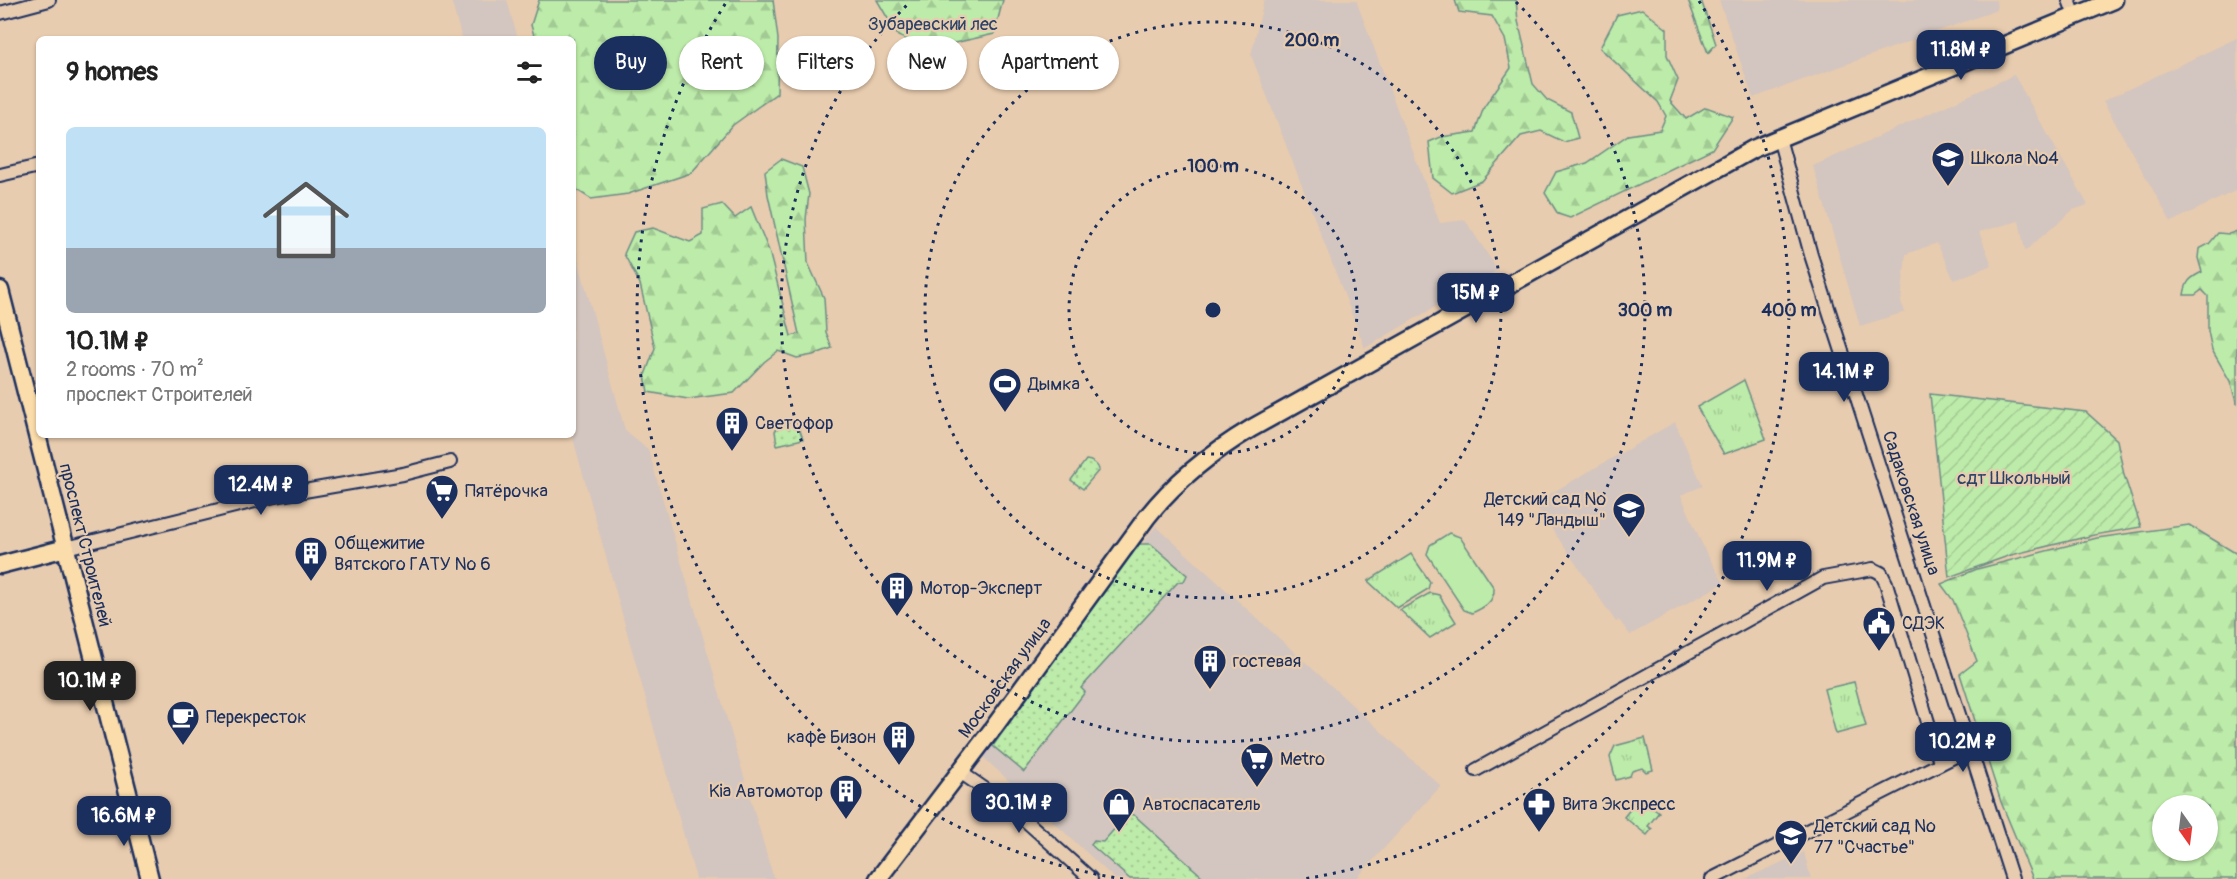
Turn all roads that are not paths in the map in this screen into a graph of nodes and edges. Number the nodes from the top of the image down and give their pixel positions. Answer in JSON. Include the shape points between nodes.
{"nodes":[{"id":1,"x":49,"y":0,"type":"edge"},
{"id":2,"x":2069,"y":0,"type":"edge"},
{"id":3,"x":2114,"y":0,"type":"edge"},
{"id":4,"x":0,"y":13,"type":"edge"},
{"id":5,"x":2075,"y":16,"type":"junction"},
{"id":6,"x":1779,"y":138,"type":"junction"},
{"id":7,"x":36,"y":167,"type":"edge"},
{"id":8,"x":0,"y":175,"type":"edge"},
{"id":9,"x":0,"y":290,"type":"edge"},
{"id":10,"x":36,"y":431,"type":"edge"},
{"id":11,"x":38,"y":438,"type":"edge"},
{"id":12,"x":450,"y":462,"type":"dead end"},
{"id":13,"x":66,"y":548,"type":"junction"},
{"id":14,"x":0,"y":565,"type":"edge"},
{"id":15,"x":1971,"y":748,"type":"junction"},
{"id":16,"x":1940,"y":762,"type":"junction"},
{"id":17,"x":1476,"y":770,"type":"dead end"},
{"id":18,"x":960,"y":772,"type":"junction"},
{"id":19,"x":150,"y":879,"type":"edge"},
{"id":20,"x":878,"y":879,"type":"edge"},
{"id":21,"x":1091,"y":879,"type":"edge"},
{"id":22,"x":1712,"y":879,"type":"edge"},
{"id":23,"x":2012,"y":879,"type":"edge"}],
"edges":[{"from":1,"to":4,"type":"street"},
{"from":2,"to":5,"type":"street"},
{"from":3,"to":5,"type":"main road"},
{"from":5,"to":6,"type":"main road","name":"Московская улица"},
{"from":6,"to":15,"type":"street","name":"Садаковская улица","via":[[1827,304]]},
{"from":6,"to":18,"type":"main road","name":"Московская улица","via":[[1252,428],[1196,465],[1162,498]]},
{"from":7,"to":8,"type":"street"},
{"from":9,"to":10,"type":"main road","name":"проспект Строителей"},
{"from":11,"to":13,"type":"main road","name":"проспект Строителей"},
{"from":12,"to":13,"type":"street","via":[[275,496]]},
{"from":13,"to":14,"type":"main road"},
{"from":13,"to":19,"type":"main road","name":"проспект Строителей"},
{"from":15,"to":16,"type":"street"},
{"from":15,"to":23,"type":"street","name":"Садаковская улица"},
{"from":16,"to":17,"type":"street","via":[[1886,583],[1881,573],[1873,569],[1823,578]]},
{"from":16,"to":22,"type":"street"},
{"from":18,"to":20,"type":"main road","name":"Московская улица"},
{"from":18,"to":21,"type":"street","via":[[1008,805]]}]}
